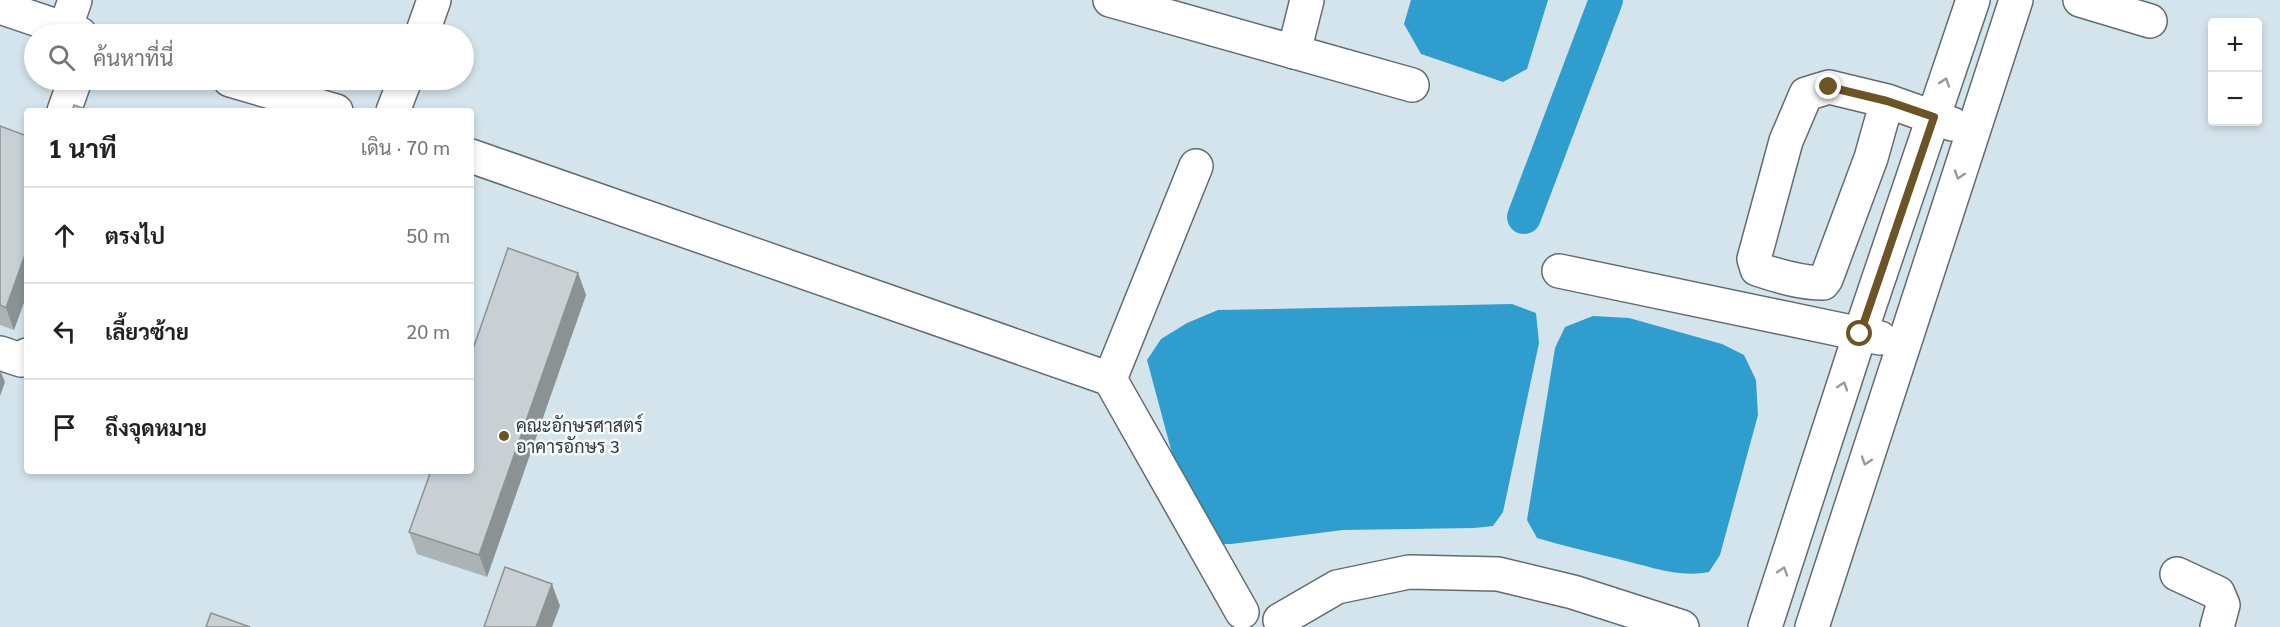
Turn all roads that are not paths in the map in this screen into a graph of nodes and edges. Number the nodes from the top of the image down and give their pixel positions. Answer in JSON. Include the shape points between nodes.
{"nodes":[{"id":1,"x":434,"y":0,"type":"edge"},
{"id":2,"x":1110,"y":0,"type":"edge"},
{"id":3,"x":1307,"y":0,"type":"edge"},
{"id":4,"x":1973,"y":0,"type":"edge"},
{"id":5,"x":2016,"y":0,"type":"edge"},
{"id":6,"x":2080,"y":0,"type":"edge"},
{"id":7,"x":0,"y":7,"type":"edge"},
{"id":8,"x":73,"y":21,"type":"edge"},
{"id":9,"x":2150,"y":21,"type":"dead end"},
{"id":10,"x":426,"y":24,"type":"edge"},
{"id":11,"x":1294,"y":52,"type":"junction"},
{"id":12,"x":1412,"y":85,"type":"dead end"},
{"id":13,"x":71,"y":90,"type":"edge"},
{"id":14,"x":264,"y":90,"type":"edge"},
{"id":15,"x":401,"y":90,"type":"edge"},
{"id":16,"x":1887,"y":101,"type":"junction"},
{"id":17,"x":65,"y":108,"type":"edge"},
{"id":18,"x":326,"y":108,"type":"edge"},
{"id":19,"x":394,"y":108,"type":"edge"},
{"id":20,"x":1934,"y":117,"type":"junction"},
{"id":21,"x":1973,"y":132,"type":"junction"},
{"id":22,"x":474,"y":157,"type":"edge"},
{"id":23,"x":1196,"y":166,"type":"dead end"},
{"id":24,"x":1559,"y":271,"type":"dead end"},
{"id":25,"x":1860,"y":334,"type":"junction"},
{"id":26,"x":1905,"y":343,"type":"junction"},
{"id":27,"x":0,"y":353,"type":"edge"},
{"id":28,"x":24,"y":358,"type":"edge"},
{"id":29,"x":1110,"y":379,"type":"junction"},
{"id":30,"x":2177,"y":574,"type":"dead end"},
{"id":31,"x":1236,"y":620,"type":"edge"},
{"id":32,"x":1281,"y":624,"type":"edge"},
{"id":33,"x":1682,"y":627,"type":"edge"},
{"id":34,"x":1765,"y":627,"type":"edge"},
{"id":35,"x":1812,"y":627,"type":"edge"},
{"id":36,"x":2217,"y":627,"type":"edge"}],
"edges":[{"from":1,"to":10,"type":"street"},
{"from":2,"to":11,"type":"street"},
{"from":3,"to":11,"type":"street"},
{"from":20,"to":4,"type":"street","one_way":true},
{"from":5,"to":21,"type":"street"},
{"from":6,"to":9,"type":"street"},
{"from":7,"to":8,"type":"street"},
{"from":11,"to":12,"type":"street"},
{"from":13,"to":17,"type":"street"},
{"from":14,"to":18,"type":"street"},
{"from":15,"to":19,"type":"street"},
{"from":16,"to":16,"type":"street","via":[[1829,87],[1806,94],[1786,141],[1754,259],[1757,269],[1823,283],[1871,158]]},
{"from":16,"to":20,"type":"street"},
{"from":20,"to":21,"type":"street"},
{"from":20,"to":25,"type":"street"},
{"from":21,"to":26,"type":"street","one_way":true},
{"from":22,"to":29,"type":"street"},
{"from":23,"to":29,"type":"street"},
{"from":24,"to":25,"type":"street"},
{"from":25,"to":26,"type":"street"},
{"from":34,"to":25,"type":"street","one_way":true},
{"from":26,"to":35,"type":"street","one_way":true},
{"from":27,"to":28,"type":"street","via":[[21,360]]},
{"from":29,"to":31,"type":"street"},
{"from":30,"to":36,"type":"street","via":[[2218,594],[2223,605]]},
{"from":31,"to":32,"type":"street","via":[[1252,609],[1264,609]]},
{"from":32,"to":33,"type":"street","via":[[1337,587],[1409,572],[1498,574],[1573,592]]}]}
